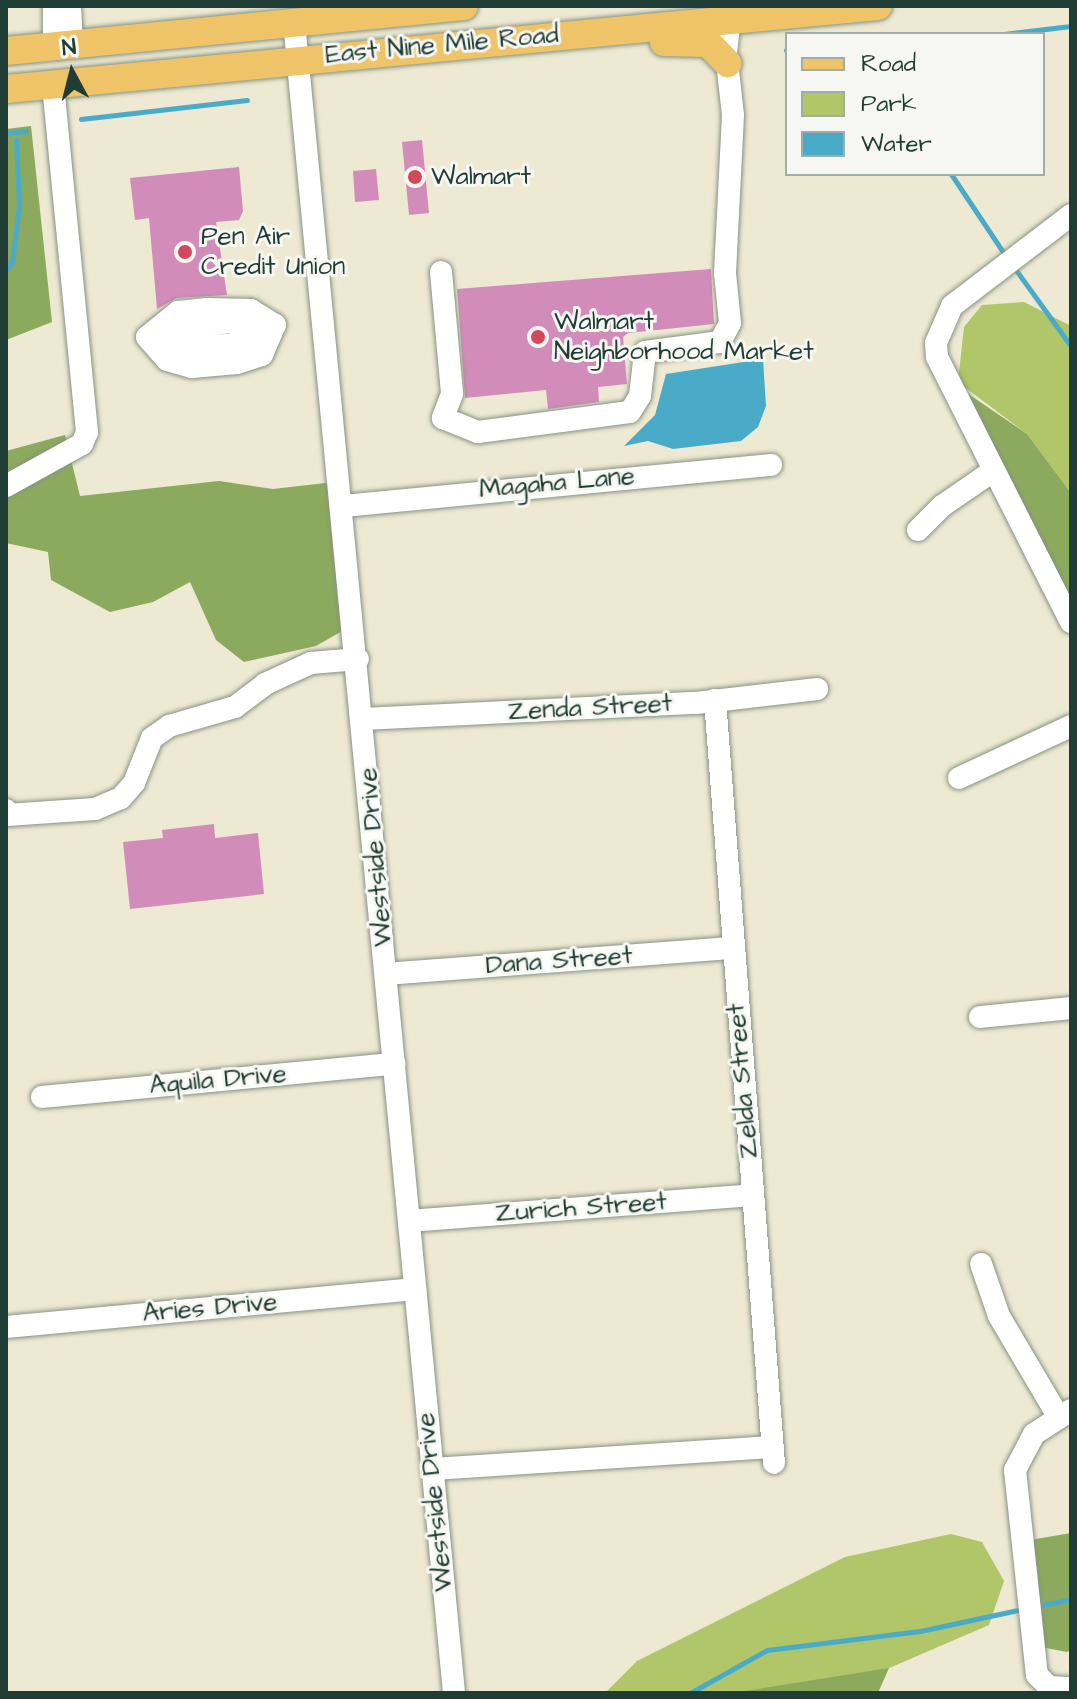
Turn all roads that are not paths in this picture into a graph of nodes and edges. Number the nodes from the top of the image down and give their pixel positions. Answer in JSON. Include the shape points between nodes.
{"nodes":[{"id":1,"x":54,"y":6,"type":"edge"},
{"id":2,"x":70,"y":6,"type":"edge"},
{"id":3,"x":464,"y":6,"type":"edge"},
{"id":4,"x":878,"y":6,"type":"edge"},
{"id":5,"x":728,"y":9,"type":"edge"},
{"id":6,"x":294,"y":22,"type":"junction"},
{"id":7,"x":553,"y":35,"type":"junction"},
{"id":8,"x":63,"y":45,"type":"junction"},
{"id":9,"x":6,"y":51,"type":"edge"},
{"id":10,"x":344,"y":55,"type":"junction"},
{"id":11,"x":300,"y":59,"type":"junction"},
{"id":12,"x":727,"y":63,"type":"junction"},
{"id":13,"x":53,"y":84,"type":"junction"},
{"id":14,"x":6,"y":89,"type":"edge"},
{"id":15,"x":1071,"y":215,"type":"edge"},
{"id":16,"x":441,"y":272,"type":"dead end"},
{"id":17,"x":275,"y":325,"type":"joint"},
{"id":18,"x":771,"y":465,"type":"dead end"},
{"id":19,"x":993,"y":471,"type":"junction"},
{"id":20,"x":6,"y":486,"type":"edge"},
{"id":21,"x":344,"y":506,"type":"junction"},
{"id":22,"x":918,"y":530,"type":"dead end"},
{"id":23,"x":1071,"y":622,"type":"edge"},
{"id":24,"x":358,"y":659,"type":"junction"},
{"id":25,"x":817,"y":689,"type":"dead end"},
{"id":26,"x":715,"y":700,"type":"junction"},
{"id":27,"x":363,"y":719,"type":"junction"},
{"id":28,"x":1071,"y":726,"type":"edge"},
{"id":29,"x":959,"y":778,"type":"dead end"},
{"id":30,"x":6,"y":810,"type":"edge"},
{"id":31,"x":733,"y":948,"type":"junction"},
{"id":32,"x":386,"y":974,"type":"junction"},
{"id":33,"x":1071,"y":1008,"type":"edge"},
{"id":34,"x":980,"y":1017,"type":"dead end"},
{"id":35,"x":394,"y":1064,"type":"junction"},
{"id":36,"x":42,"y":1097,"type":"dead end"},
{"id":37,"x":752,"y":1195,"type":"junction"},
{"id":38,"x":409,"y":1221,"type":"junction"},
{"id":39,"x":981,"y":1264,"type":"dead end"},
{"id":40,"x":415,"y":1289,"type":"junction"},
{"id":41,"x":6,"y":1327,"type":"edge"},
{"id":42,"x":1065,"y":1414,"type":"edge"},
{"id":43,"x":432,"y":1469,"type":"junction"},
{"id":44,"x":1071,"y":1688,"type":"edge"},
{"id":45,"x":454,"y":1693,"type":"edge"}],
"edges":[{"from":1,"to":8,"type":"street"},
{"from":2,"to":8,"type":"street"},
{"from":3,"to":6,"type":"main road","name":"East Nine Mile Road"},
{"from":4,"to":5,"type":"main road","name":"East Nine Mile Road"},
{"from":5,"to":7,"type":"main road","name":"East Nine Mile Road"},
{"from":5,"to":10,"type":"main road","via":[[399,39]]},
{"from":5,"to":12,"type":"street"},
{"from":6,"to":8,"type":"main road","name":"East Nine Mile Road"},
{"from":6,"to":11,"type":"street","name":"Westside Drive"},
{"from":7,"to":10,"type":"main road","name":"East Nine Mile Road"},
{"from":7,"to":12,"type":"main road","via":[[609,47],[696,40],[708,43]]},
{"from":8,"to":9,"type":"main road","name":"East Nine Mile Road"},
{"from":10,"to":11,"type":"main road","name":"East Nine Mile Road"},
{"from":11,"to":13,"type":"main road","name":"East Nine Mile Road"},
{"from":11,"to":21,"type":"street","name":"Westside Drive"},
{"from":12,"to":16,"type":"street","via":[[733,115],[725,273],[730,323],[720,342],[645,352],[640,396],[630,412],[478,432],[443,418],[452,394]]},
{"from":13,"to":14,"type":"main road","name":"East Nine Mile Road"},
{"from":13,"to":20,"type":"street","via":[[87,432],[82,444]]},
{"from":15,"to":19,"type":"street","via":[[952,306],[938,330],[937,357]]},
{"from":17,"to":17,"type":"street","via":[[251,310],[229,306],[178,312],[147,337],[189,342]]},
{"from":18,"to":21,"type":"street","name":"Magaha Lane"},
{"from":19,"to":22,"type":"street","via":[[942,506]]},
{"from":19,"to":23,"type":"street"},
{"from":21,"to":24,"type":"street","name":"Westside Drive"},
{"from":24,"to":27,"type":"street","name":"Westside Drive"},
{"from":24,"to":30,"type":"street","via":[[311,663],[265,684],[235,707],[169,726],[152,738],[134,783],[121,798],[95,809],[7,815]]},
{"from":25,"to":26,"type":"street","name":"Zenda Street"},
{"from":26,"to":27,"type":"street","name":"Zenda Street"},
{"from":26,"to":31,"type":"street","name":"Zelda Street"},
{"from":27,"to":32,"type":"street","name":"Westside Drive"},
{"from":28,"to":29,"type":"street"},
{"from":31,"to":32,"type":"street","name":"Dana Street"},
{"from":31,"to":37,"type":"street","name":"Zelda Street"},
{"from":32,"to":35,"type":"street","name":"Westside Drive"},
{"from":33,"to":34,"type":"street"},
{"from":35,"to":36,"type":"street","name":"Aquila Drive"},
{"from":35,"to":38,"type":"street","name":"Westside Drive"},
{"from":37,"to":38,"type":"street","name":"Zurich Street"},
{"from":37,"to":43,"type":"street","name":"Zelda Street","via":[[773,1455]]},
{"from":38,"to":40,"type":"street","name":"Westside Drive"},
{"from":39,"to":42,"type":"street","via":[[999,1316]]},
{"from":40,"to":41,"type":"street","name":"Aries Drive"},
{"from":40,"to":43,"type":"street","name":"Westside Drive"},
{"from":42,"to":44,"type":"street","via":[[1029,1440],[1015,1470],[1037,1675],[1049,1687]]},
{"from":43,"to":45,"type":"street","name":"Westside Drive"}]}
